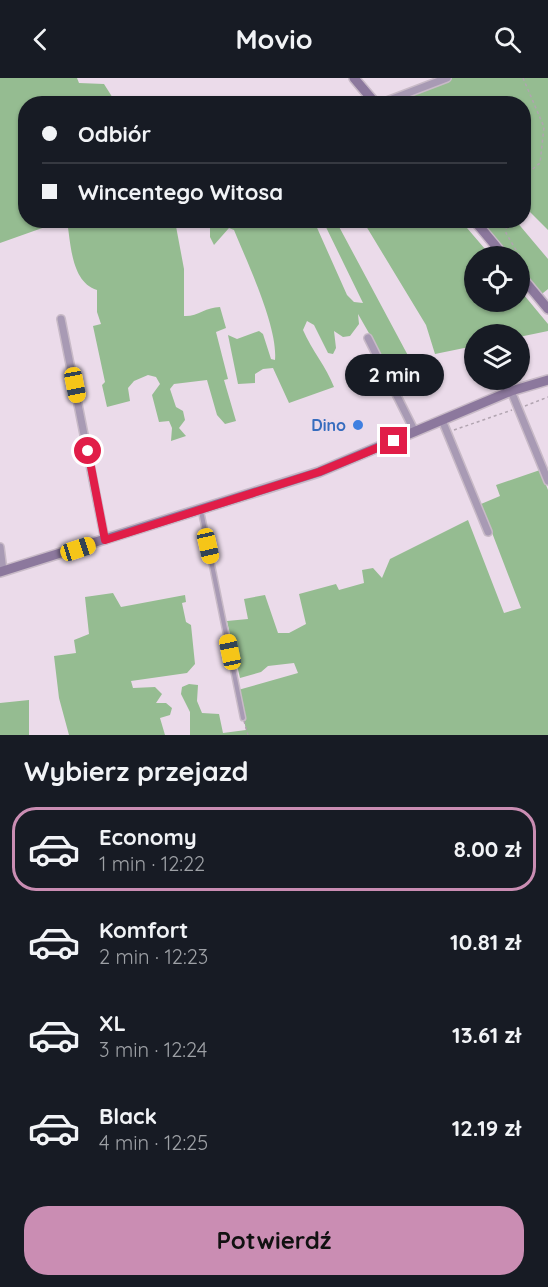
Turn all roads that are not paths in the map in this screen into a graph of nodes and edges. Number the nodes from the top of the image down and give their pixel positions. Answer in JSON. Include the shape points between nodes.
{"nodes":[{"id":1,"x":354,"y":78,"type":"edge"},
{"id":2,"x":447,"y":78,"type":"edge"},
{"id":3,"x":370,"y":96,"type":"edge"},
{"id":4,"x":399,"y":96,"type":"edge"},
{"id":5,"x":481,"y":228,"type":"edge"},
{"id":6,"x":496,"y":246,"type":"edge"},
{"id":7,"x":530,"y":287,"type":"edge"},
{"id":8,"x":548,"y":309,"type":"edge"},
{"id":9,"x":62,"y":319,"type":"dead end"},
{"id":10,"x":368,"y":338,"type":"dead end"},
{"id":11,"x":548,"y":380,"type":"edge"},
{"id":12,"x":511,"y":391,"type":"junction"},
{"id":13,"x":442,"y":420,"type":"junction"},
{"id":14,"x":415,"y":432,"type":"junction"},
{"id":15,"x":548,"y":481,"type":"edge"},
{"id":16,"x":200,"y":510,"type":"junction"},
{"id":17,"x":488,"y":532,"type":"dead end"},
{"id":18,"x":105,"y":540,"type":"junction"},
{"id":19,"x":0,"y":547,"type":"edge"},
{"id":20,"x":1,"y":572,"type":"edge"},
{"id":21,"x":243,"y":718,"type":"road end"}],
"edges":[{"from":1,"to":3,"type":"main road"},
{"from":2,"to":4,"type":"street"},
{"from":5,"to":6,"type":"main road"},
{"from":7,"to":8,"type":"main road"},
{"from":9,"to":18,"type":"street"},
{"from":10,"to":14,"type":"street"},
{"from":11,"to":12,"type":"main road"},
{"from":12,"to":13,"type":"main road"},
{"from":12,"to":15,"type":"street"},
{"from":13,"to":14,"type":"main road"},
{"from":13,"to":17,"type":"street"},
{"from":14,"to":16,"type":"main road","via":[[319,472]]},
{"from":16,"to":18,"type":"main road"},
{"from":16,"to":21,"type":"lane"},
{"from":18,"to":20,"type":"main road"},
{"from":19,"to":20,"type":"street"}]}
